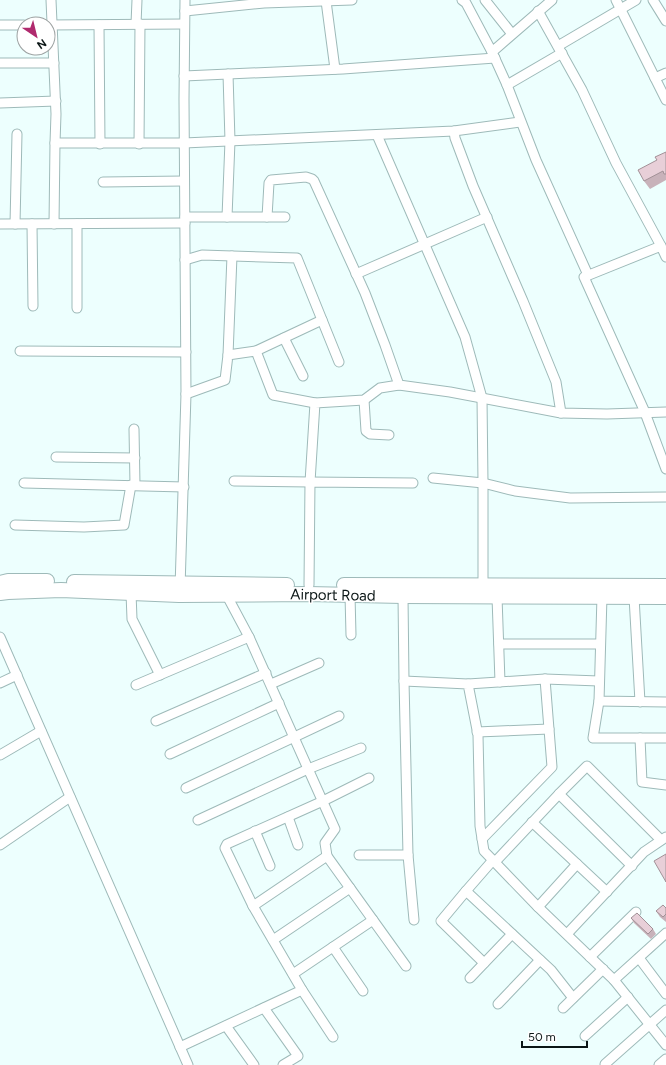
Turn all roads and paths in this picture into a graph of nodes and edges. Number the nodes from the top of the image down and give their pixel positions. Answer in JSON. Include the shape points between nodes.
{"nodes":[{"id":1,"x":50,"y":0,"type":"edge"},
{"id":2,"x":137,"y":0,"type":"edge"},
{"id":3,"x":185,"y":0,"type":"edge"},
{"id":4,"x":352,"y":0,"type":"edge"},
{"id":5,"x":462,"y":0,"type":"edge"},
{"id":6,"x":485,"y":0,"type":"edge"},
{"id":7,"x":552,"y":0,"type":"edge"},
{"id":8,"x":616,"y":0,"type":"edge"},
{"id":9,"x":636,"y":0,"type":"edge"},
{"id":10,"x":653,"y":0,"type":"edge"},
{"id":11,"x":326,"y":1,"type":"edge"},
{"id":12,"x":621,"y":9,"type":"junction"},
{"id":13,"x":538,"y":10,"type":"junction"},
{"id":14,"x":184,"y":11,"type":"junction"},
{"id":15,"x":50,"y":16,"type":"edge"},
{"id":16,"x":666,"y":22,"type":"edge"},
{"id":17,"x":138,"y":24,"type":"junction"},
{"id":18,"x":184,"y":24,"type":"junction"},
{"id":19,"x":0,"y":25,"type":"edge"},
{"id":20,"x":16,"y":25,"type":"edge"},
{"id":21,"x":56,"y":25,"type":"edge"},
{"id":22,"x":99,"y":25,"type":"junction"},
{"id":23,"x":512,"y":34,"type":"junction"},
{"id":24,"x":560,"y":49,"type":"junction"},
{"id":25,"x":493,"y":55,"type":"junction"},
{"id":26,"x":53,"y":56,"type":"edge"},
{"id":27,"x":0,"y":63,"type":"edge"},
{"id":28,"x":54,"y":63,"type":"junction"},
{"id":29,"x":335,"y":70,"type":"junction"},
{"id":30,"x":666,"y":73,"type":"edge"},
{"id":31,"x":228,"y":74,"type":"junction"},
{"id":32,"x":184,"y":76,"type":"junction"},
{"id":33,"x":655,"y":78,"type":"junction"},
{"id":34,"x":507,"y":85,"type":"junction"},
{"id":35,"x":666,"y":100,"type":"edge"},
{"id":36,"x":56,"y":101,"type":"junction"},
{"id":37,"x":0,"y":103,"type":"edge"},
{"id":38,"x":520,"y":122,"type":"junction"},
{"id":39,"x":454,"y":131,"type":"junction"},
{"id":40,"x":16,"y":134,"type":"dead end"},
{"id":41,"x":377,"y":135,"type":"junction"},
{"id":42,"x":230,"y":141,"type":"junction"},
{"id":43,"x":55,"y":143,"type":"junction"},
{"id":44,"x":184,"y":143,"type":"junction"},
{"id":45,"x":100,"y":144,"type":"junction"},
{"id":46,"x":139,"y":144,"type":"junction"},
{"id":47,"x":184,"y":181,"type":"junction"},
{"id":48,"x":103,"y":182,"type":"dead end"},
{"id":49,"x":227,"y":217,"type":"junction"},
{"id":50,"x":267,"y":217,"type":"junction"},
{"id":51,"x":285,"y":217,"type":"dead end"},
{"id":52,"x":487,"y":217,"type":"junction"},
{"id":53,"x":185,"y":220,"type":"junction"},
{"id":54,"x":0,"y":224,"type":"edge"},
{"id":55,"x":15,"y":224,"type":"junction"},
{"id":56,"x":32,"y":224,"type":"junction"},
{"id":57,"x":54,"y":224,"type":"junction"},
{"id":58,"x":77,"y":224,"type":"junction"},
{"id":59,"x":424,"y":244,"type":"junction"},
{"id":60,"x":661,"y":246,"type":"junction"},
{"id":61,"x":232,"y":256,"type":"junction"},
{"id":62,"x":666,"y":257,"type":"edge"},
{"id":63,"x":185,"y":260,"type":"junction"},
{"id":64,"x":356,"y":274,"type":"junction"},
{"id":65,"x":588,"y":275,"type":"junction"},
{"id":66,"x":33,"y":306,"type":"dead end"},
{"id":67,"x":77,"y":308,"type":"dead end"},
{"id":68,"x":322,"y":320,"type":"junction"},
{"id":69,"x":284,"y":338,"type":"junction"},
{"id":70,"x":20,"y":351,"type":"dead end"},
{"id":71,"x":256,"y":351,"type":"junction"},
{"id":72,"x":186,"y":352,"type":"junction"},
{"id":73,"x":228,"y":355,"type":"junction"},
{"id":74,"x":339,"y":362,"type":"dead end"},
{"id":75,"x":303,"y":376,"type":"dead end"},
{"id":76,"x":398,"y":385,"type":"junction"},
{"id":77,"x":186,"y":394,"type":"junction"},
{"id":78,"x":482,"y":398,"type":"junction"},
{"id":79,"x":364,"y":400,"type":"junction"},
{"id":80,"x":315,"y":403,"type":"junction"},
{"id":81,"x":666,"y":412,"type":"edge"},
{"id":82,"x":561,"y":413,"type":"junction"},
{"id":83,"x":645,"y":413,"type":"junction"},
{"id":84,"x":134,"y":429,"type":"dead end"},
{"id":85,"x":389,"y":435,"type":"dead end"},
{"id":86,"x":56,"y":457,"type":"dead end"},
{"id":87,"x":135,"y":458,"type":"junction"},
{"id":88,"x":666,"y":469,"type":"edge"},
{"id":89,"x":433,"y":478,"type":"dead end"},
{"id":90,"x":234,"y":481,"type":"dead end"},
{"id":91,"x":310,"y":482,"type":"junction"},
{"id":92,"x":24,"y":483,"type":"dead end"},
{"id":93,"x":413,"y":483,"type":"dead end"},
{"id":94,"x":483,"y":483,"type":"junction"},
{"id":95,"x":133,"y":485,"type":"junction"},
{"id":96,"x":184,"y":487,"type":"junction"},
{"id":97,"x":666,"y":497,"type":"edge"},
{"id":98,"x":14,"y":525,"type":"dead end"},
{"id":99,"x":0,"y":583,"type":"edge"},
{"id":100,"x":309,"y":585,"type":"junction"},
{"id":101,"x":483,"y":586,"type":"junction"},
{"id":102,"x":666,"y":586,"type":"edge"},
{"id":103,"x":180,"y":589,"type":"junction"},
{"id":104,"x":131,"y":593,"type":"junction"},
{"id":105,"x":0,"y":594,"type":"edge"},
{"id":106,"x":226,"y":594,"type":"junction"},
{"id":107,"x":350,"y":595,"type":"junction"},
{"id":108,"x":403,"y":596,"type":"junction"},
{"id":109,"x":602,"y":596,"type":"junction"},
{"id":110,"x":497,"y":597,"type":"junction"},
{"id":111,"x":634,"y":597,"type":"junction"},
{"id":112,"x":666,"y":597,"type":"edge"},
{"id":113,"x":351,"y":635,"type":"dead end"},
{"id":114,"x":0,"y":637,"type":"edge"},
{"id":115,"x":249,"y":637,"type":"junction"},
{"id":116,"x":499,"y":644,"type":"junction"},
{"id":117,"x":600,"y":644,"type":"junction"},
{"id":118,"x":319,"y":663,"type":"dead end"},
{"id":119,"x":266,"y":673,"type":"junction"},
{"id":120,"x":17,"y":675,"type":"junction"},
{"id":121,"x":160,"y":676,"type":"junction"},
{"id":122,"x":545,"y":679,"type":"junction"},
{"id":123,"x":599,"y":680,"type":"junction"},
{"id":124,"x":404,"y":681,"type":"junction"},
{"id":125,"x":0,"y":682,"type":"edge"},
{"id":126,"x":500,"y":682,"type":"junction"},
{"id":127,"x":271,"y":684,"type":"junction"},
{"id":128,"x":468,"y":684,"type":"junction"},
{"id":129,"x":136,"y":685,"type":"dead end"},
{"id":130,"x":599,"y":701,"type":"junction"},
{"id":131,"x":640,"y":702,"type":"junction"},
{"id":132,"x":666,"y":702,"type":"edge"},
{"id":133,"x":279,"y":703,"type":"junction"},
{"id":134,"x":339,"y":716,"type":"dead end"},
{"id":135,"x":156,"y":721,"type":"dead end"},
{"id":136,"x":549,"y":729,"type":"junction"},
{"id":137,"x":41,"y":731,"type":"junction"},
{"id":138,"x":477,"y":732,"type":"junction"},
{"id":139,"x":294,"y":737,"type":"junction"},
{"id":140,"x":640,"y":738,"type":"junction"},
{"id":141,"x":666,"y":738,"type":"edge"},
{"id":142,"x":361,"y":748,"type":"dead end"},
{"id":143,"x":170,"y":754,"type":"dead end"},
{"id":144,"x":0,"y":755,"type":"edge"},
{"id":145,"x":308,"y":770,"type":"junction"},
{"id":146,"x":369,"y":778,"type":"dead end"},
{"id":147,"x":666,"y":785,"type":"edge"},
{"id":148,"x":186,"y":788,"type":"dead end"},
{"id":149,"x":559,"y":794,"type":"junction"},
{"id":150,"x":70,"y":797,"type":"junction"},
{"id":151,"x":323,"y":801,"type":"junction"},
{"id":152,"x":288,"y":817,"type":"junction"},
{"id":153,"x":198,"y":820,"type":"dead end"},
{"id":154,"x":532,"y":822,"type":"junction"},
{"id":155,"x":254,"y":831,"type":"junction"},
{"id":156,"x":664,"y":838,"type":"edge"},
{"id":157,"x":482,"y":839,"type":"junction"},
{"id":158,"x":298,"y":845,"type":"dead end"},
{"id":159,"x":0,"y":846,"type":"edge"},
{"id":160,"x":359,"y":855,"type":"dead end"},
{"id":161,"x":408,"y":855,"type":"junction"},
{"id":162,"x":328,"y":856,"type":"junction"},
{"id":163,"x":494,"y":861,"type":"junction"},
{"id":164,"x":577,"y":864,"type":"junction"},
{"id":165,"x":270,"y":866,"type":"dead end"},
{"id":166,"x":632,"y":866,"type":"junction"},
{"id":167,"x":350,"y":888,"type":"junction"},
{"id":168,"x":466,"y":891,"type":"junction"},
{"id":169,"x":607,"y":892,"type":"junction"},
{"id":170,"x":253,"y":906,"type":"junction"},
{"id":171,"x":538,"y":907,"type":"junction"},
{"id":172,"x":636,"y":912,"type":"edge"},
{"id":173,"x":373,"y":920,"type":"junction"},
{"id":174,"x":414,"y":920,"type":"dead end"},
{"id":175,"x":666,"y":933,"type":"edge"},
{"id":176,"x":512,"y":934,"type":"junction"},
{"id":177,"x":567,"y":934,"type":"junction"},
{"id":178,"x":273,"y":940,"type":"junction"},
{"id":179,"x":333,"y":947,"type":"junction"},
{"id":180,"x":590,"y":957,"type":"junction"},
{"id":181,"x":638,"y":958,"type":"junction"},
{"id":182,"x":540,"y":960,"type":"junction"},
{"id":183,"x":484,"y":964,"type":"junction"},
{"id":184,"x":406,"y":966,"type":"dead end"},
{"id":185,"x":603,"y":969,"type":"junction"},
{"id":186,"x":292,"y":974,"type":"junction"},
{"id":187,"x":470,"y":978,"type":"dead end"},
{"id":188,"x":614,"y":980,"type":"junction"},
{"id":189,"x":302,"y":990,"type":"junction"},
{"id":190,"x":363,"y":991,"type":"dead end"},
{"id":191,"x":666,"y":994,"type":"edge"},
{"id":192,"x":628,"y":997,"type":"junction"},
{"id":193,"x":573,"y":998,"type":"junction"},
{"id":194,"x":498,"y":1004,"type":"dead end"},
{"id":195,"x":264,"y":1008,"type":"junction"},
{"id":196,"x":563,"y":1008,"type":"dead end"},
{"id":197,"x":666,"y":1010,"type":"edge"},
{"id":198,"x":650,"y":1024,"type":"junction"},
{"id":199,"x":226,"y":1026,"type":"junction"},
{"id":200,"x":585,"y":1036,"type":"dead end"},
{"id":201,"x":333,"y":1037,"type":"dead end"},
{"id":202,"x":666,"y":1045,"type":"edge"},
{"id":203,"x":180,"y":1047,"type":"junction"},
{"id":204,"x":666,"y":1059,"type":"edge"},
{"id":205,"x":605,"y":1064,"type":"edge"},
{"id":206,"x":188,"y":1065,"type":"edge"},
{"id":207,"x":254,"y":1065,"type":"edge"},
{"id":208,"x":284,"y":1065,"type":"edge"},
{"id":209,"x":659,"y":1065,"type":"edge"}],
"edges":[{"from":1,"to":15,"type":"street"},
{"from":2,"to":17,"type":"street"},
{"from":3,"to":14,"type":"street"},
{"from":4,"to":11,"type":"street"},
{"from":5,"to":25,"type":"street","via":[[466,3]]},
{"from":6,"to":23,"type":"street"},
{"from":7,"to":13,"type":"street"},
{"from":8,"to":12,"type":"street"},
{"from":9,"to":12,"type":"street"},
{"from":10,"to":16,"type":"street"},
{"from":11,"to":14,"type":"street","via":[[264,3]]},
{"from":11,"to":29,"type":"street"},
{"from":12,"to":24,"type":"street"},
{"from":12,"to":33,"type":"street"},
{"from":13,"to":23,"type":"street"},
{"from":13,"to":24,"type":"street"},
{"from":14,"to":18,"type":"street"},
{"from":17,"to":18,"type":"street"},
{"from":17,"to":22,"type":"street"},
{"from":17,"to":46,"type":"street"},
{"from":18,"to":32,"type":"street"},
{"from":19,"to":20,"type":"street"},
{"from":21,"to":22,"type":"street"},
{"from":22,"to":45,"type":"street"},
{"from":23,"to":25,"type":"street"},
{"from":24,"to":34,"type":"street"},
{"from":24,"to":60,"type":"street","via":[[616,163]]},
{"from":25,"to":29,"type":"street"},
{"from":25,"to":34,"type":"street"},
{"from":26,"to":28,"type":"street"},
{"from":27,"to":28,"type":"street"},
{"from":28,"to":36,"type":"street"},
{"from":29,"to":31,"type":"street"},
{"from":30,"to":33,"type":"street"},
{"from":31,"to":32,"type":"street"},
{"from":31,"to":42,"type":"street"},
{"from":32,"to":44,"type":"street"},
{"from":33,"to":35,"type":"street"},
{"from":34,"to":38,"type":"street"},
{"from":36,"to":37,"type":"street"},
{"from":36,"to":43,"type":"street"},
{"from":38,"to":39,"type":"street"},
{"from":38,"to":65,"type":"street"},
{"from":39,"to":41,"type":"street"},
{"from":39,"to":52,"type":"street"},
{"from":40,"to":55,"type":"street"},
{"from":41,"to":42,"type":"street"},
{"from":41,"to":59,"type":"street"},
{"from":42,"to":44,"type":"street"},
{"from":42,"to":49,"type":"street"},
{"from":43,"to":45,"type":"street"},
{"from":43,"to":57,"type":"street"},
{"from":44,"to":46,"type":"street"},
{"from":44,"to":47,"type":"street"},
{"from":45,"to":46,"type":"street"},
{"from":47,"to":48,"type":"street"},
{"from":47,"to":53,"type":"street"},
{"from":49,"to":50,"type":"street"},
{"from":49,"to":53,"type":"street"},
{"from":50,"to":51,"type":"street"},
{"from":50,"to":64,"type":"street","via":[[270,181],[306,177],[312,179]]},
{"from":52,"to":59,"type":"street"},
{"from":52,"to":82,"type":"street","via":[[556,382]]},
{"from":53,"to":58,"type":"street"},
{"from":53,"to":63,"type":"street"},
{"from":54,"to":55,"type":"street"},
{"from":55,"to":56,"type":"street"},
{"from":56,"to":57,"type":"street"},
{"from":56,"to":66,"type":"street"},
{"from":57,"to":58,"type":"street"},
{"from":58,"to":67,"type":"street"},
{"from":59,"to":64,"type":"street"},
{"from":59,"to":78,"type":"street","via":[[465,337]]},
{"from":60,"to":62,"type":"street"},
{"from":60,"to":65,"type":"street"},
{"from":61,"to":63,"type":"street","via":[[202,255]]},
{"from":61,"to":68,"type":"street","via":[[297,258]]},
{"from":61,"to":73,"type":"street"},
{"from":63,"to":72,"type":"street"},
{"from":64,"to":76,"type":"street"},
{"from":65,"to":83,"type":"street","via":[[584,277]]},
{"from":68,"to":69,"type":"street"},
{"from":68,"to":74,"type":"street"},
{"from":69,"to":71,"type":"street"},
{"from":69,"to":75,"type":"street"},
{"from":70,"to":72,"type":"street"},
{"from":71,"to":73,"type":"street"},
{"from":71,"to":80,"type":"street","via":[[273,395]]},
{"from":72,"to":77,"type":"street"},
{"from":73,"to":77,"type":"street","via":[[225,380]]},
{"from":76,"to":78,"type":"street"},
{"from":76,"to":79,"type":"street","via":[[380,388]]},
{"from":77,"to":96,"type":"street"},
{"from":78,"to":82,"type":"street"},
{"from":78,"to":94,"type":"street"},
{"from":79,"to":80,"type":"street"},
{"from":79,"to":85,"type":"street","via":[[366,431],[370,434]]},
{"from":80,"to":91,"type":"street"},
{"from":81,"to":83,"type":"street"},
{"from":82,"to":83,"type":"street"},
{"from":83,"to":88,"type":"street"},
{"from":84,"to":87,"type":"street"},
{"from":86,"to":87,"type":"street"},
{"from":87,"to":95,"type":"street"},
{"from":89,"to":94,"type":"street"},
{"from":90,"to":91,"type":"street"},
{"from":91,"to":93,"type":"street"},
{"from":91,"to":100,"type":"street"},
{"from":92,"to":95,"type":"street"},
{"from":94,"to":97,"type":"street","via":[[515,491],[570,498]]},
{"from":94,"to":101,"type":"street"},
{"from":95,"to":96,"type":"street"},
{"from":95,"to":98,"type":"street","via":[[124,525]]},
{"from":96,"to":103,"type":"street"},
{"from":99,"to":103,"type":"highway","name":"Airport Road","via":[[8,581]]},
{"from":100,"to":101,"type":"highway","name":"Airport Road"},
{"from":100,"to":103,"type":"highway","name":"Airport Road"},
{"from":101,"to":102,"type":"highway","name":"Airport Road"},
{"from":103,"to":104,"type":"highway","name":"Airport Road"},
{"from":103,"to":106,"type":"highway","name":"Airport Road"},
{"from":104,"to":105,"type":"highway","name":"Airport Road","via":[[61,590]]},
{"from":104,"to":121,"type":"street","via":[[132,619]]},
{"from":106,"to":107,"type":"highway","name":"Airport Road"},
{"from":106,"to":115,"type":"street"},
{"from":107,"to":108,"type":"highway","name":"Airport Road"},
{"from":107,"to":113,"type":"street"},
{"from":108,"to":110,"type":"highway","name":"Airport Road"},
{"from":108,"to":124,"type":"street"},
{"from":109,"to":110,"type":"highway","name":"Airport Road"},
{"from":109,"to":111,"type":"highway","name":"Airport Road"},
{"from":109,"to":117,"type":"street"},
{"from":110,"to":116,"type":"street"},
{"from":111,"to":112,"type":"highway","name":"Airport Road"},
{"from":111,"to":131,"type":"street"},
{"from":114,"to":120,"type":"street"},
{"from":115,"to":119,"type":"street"},
{"from":115,"to":121,"type":"street"},
{"from":116,"to":117,"type":"street"},
{"from":116,"to":126,"type":"street"},
{"from":117,"to":123,"type":"street"},
{"from":118,"to":127,"type":"street"},
{"from":119,"to":127,"type":"street"},
{"from":119,"to":135,"type":"street"},
{"from":120,"to":125,"type":"street"},
{"from":120,"to":137,"type":"street"},
{"from":121,"to":129,"type":"street"},
{"from":122,"to":123,"type":"street"},
{"from":122,"to":126,"type":"street"},
{"from":122,"to":136,"type":"street"},
{"from":123,"to":130,"type":"street"},
{"from":124,"to":128,"type":"street"},
{"from":124,"to":161,"type":"street"},
{"from":126,"to":128,"type":"street"},
{"from":127,"to":133,"type":"street"},
{"from":128,"to":138,"type":"street"},
{"from":130,"to":131,"type":"street"},
{"from":130,"to":140,"type":"street","via":[[593,738]]},
{"from":131,"to":132,"type":"street"},
{"from":133,"to":139,"type":"street"},
{"from":133,"to":143,"type":"street"},
{"from":134,"to":139,"type":"street"},
{"from":136,"to":138,"type":"street"},
{"from":136,"to":157,"type":"street","via":[[552,767]]},
{"from":137,"to":144,"type":"street"},
{"from":137,"to":150,"type":"street"},
{"from":138,"to":157,"type":"street"},
{"from":139,"to":145,"type":"street"},
{"from":139,"to":148,"type":"street"},
{"from":140,"to":141,"type":"street"},
{"from":140,"to":147,"type":"street","via":[[642,782]]},
{"from":142,"to":145,"type":"street"},
{"from":145,"to":151,"type":"street"},
{"from":145,"to":153,"type":"street"},
{"from":146,"to":151,"type":"street"},
{"from":149,"to":154,"type":"street"},
{"from":149,"to":156,"type":"street","via":[[587,766]]},
{"from":149,"to":166,"type":"street"},
{"from":150,"to":159,"type":"street"},
{"from":150,"to":203,"type":"street"},
{"from":151,"to":152,"type":"street"},
{"from":151,"to":162,"type":"street","via":[[335,829],[325,843]]},
{"from":152,"to":155,"type":"street"},
{"from":152,"to":158,"type":"street"},
{"from":154,"to":163,"type":"street"},
{"from":154,"to":164,"type":"street"},
{"from":155,"to":165,"type":"street"},
{"from":155,"to":170,"type":"street","via":[[227,844],[225,848]]},
{"from":156,"to":166,"type":"street","via":[[644,852]]},
{"from":157,"to":163,"type":"street","via":[[484,851]]},
{"from":160,"to":161,"type":"street"},
{"from":161,"to":174,"type":"street"},
{"from":162,"to":167,"type":"street"},
{"from":162,"to":170,"type":"street"},
{"from":163,"to":168,"type":"street"},
{"from":163,"to":171,"type":"street"},
{"from":164,"to":169,"type":"street"},
{"from":164,"to":171,"type":"street"},
{"from":166,"to":169,"type":"street"},
{"from":167,"to":173,"type":"street"},
{"from":167,"to":178,"type":"street"},
{"from":168,"to":176,"type":"street"},
{"from":168,"to":183,"type":"street","via":[[441,921]]},
{"from":169,"to":177,"type":"street"},
{"from":170,"to":178,"type":"street"},
{"from":171,"to":177,"type":"street"},
{"from":172,"to":180,"type":"street"},
{"from":173,"to":179,"type":"street"},
{"from":173,"to":184,"type":"street"},
{"from":175,"to":181,"type":"street"},
{"from":176,"to":182,"type":"street"},
{"from":176,"to":183,"type":"street"},
{"from":177,"to":180,"type":"street"},
{"from":178,"to":186,"type":"street"},
{"from":179,"to":186,"type":"street"},
{"from":179,"to":190,"type":"street"},
{"from":180,"to":185,"type":"street"},
{"from":181,"to":188,"type":"street"},
{"from":181,"to":191,"type":"street"},
{"from":182,"to":193,"type":"street"},
{"from":182,"to":194,"type":"street"},
{"from":183,"to":187,"type":"street"},
{"from":185,"to":188,"type":"street"},
{"from":185,"to":193,"type":"street"},
{"from":186,"to":189,"type":"street"},
{"from":188,"to":192,"type":"street"},
{"from":189,"to":195,"type":"street"},
{"from":189,"to":201,"type":"street"},
{"from":192,"to":198,"type":"street"},
{"from":192,"to":200,"type":"street"},
{"from":193,"to":196,"type":"street"},
{"from":195,"to":199,"type":"street"},
{"from":195,"to":208,"type":"street","via":[[298,1056]]},
{"from":197,"to":198,"type":"street"},
{"from":198,"to":202,"type":"street"},
{"from":198,"to":205,"type":"street"},
{"from":199,"to":203,"type":"street"},
{"from":199,"to":207,"type":"street"},
{"from":203,"to":206,"type":"street"},
{"from":204,"to":209,"type":"street"}]}
